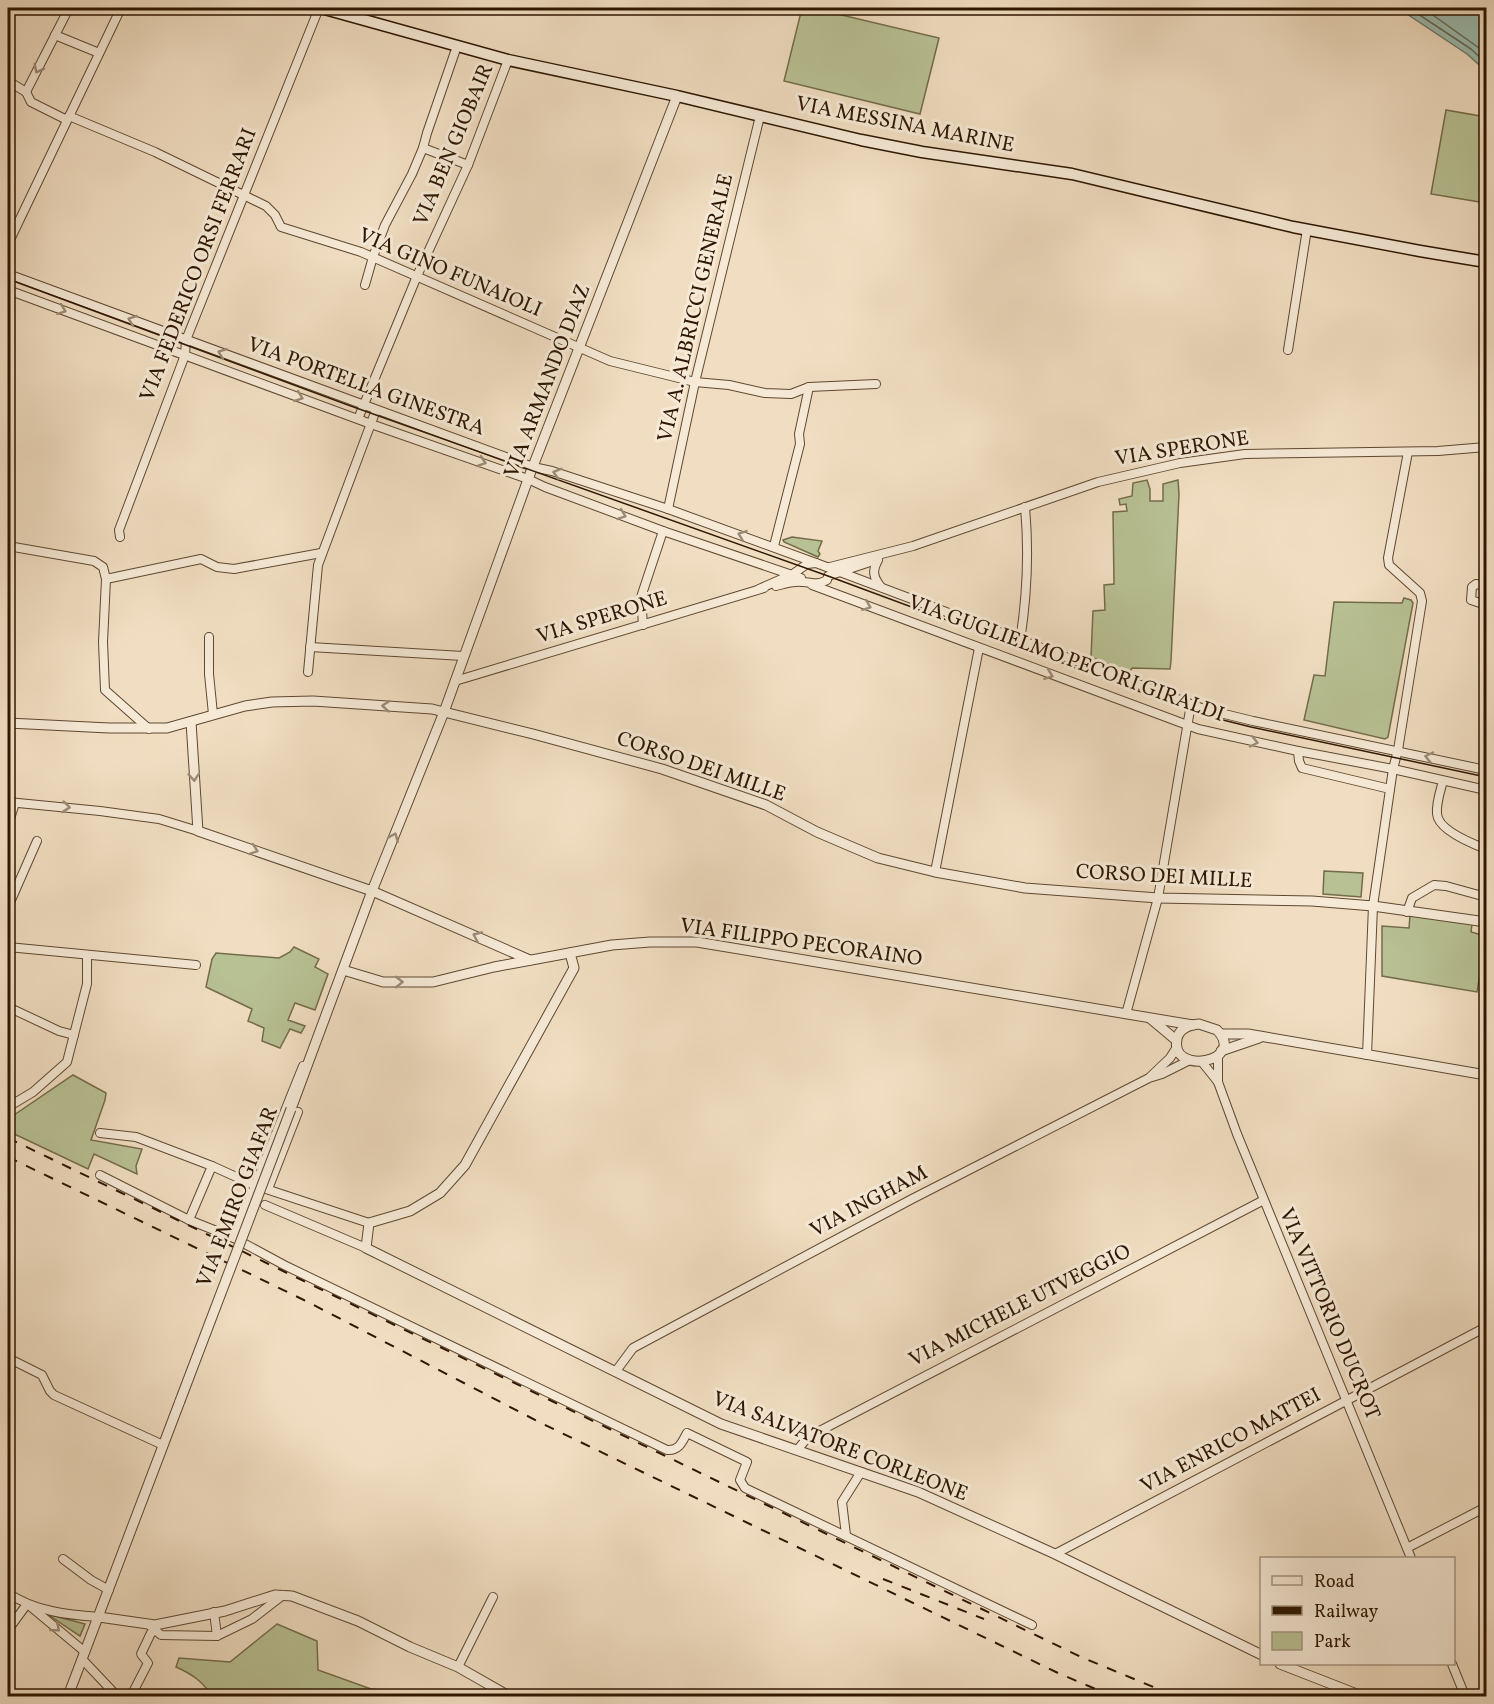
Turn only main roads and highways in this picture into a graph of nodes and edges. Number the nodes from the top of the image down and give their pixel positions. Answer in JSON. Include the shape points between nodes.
{"nodes":[{"id":1,"x":320,"y":8,"type":"edge"},
{"id":2,"x":1486,"y":262,"type":"edge"}],
"edges":[{"from":1,"to":2,"type":"main road","name":"VIA MESSINA MARINE","via":[[508,60],[861,140],[1072,174],[1307,229]]}]}
